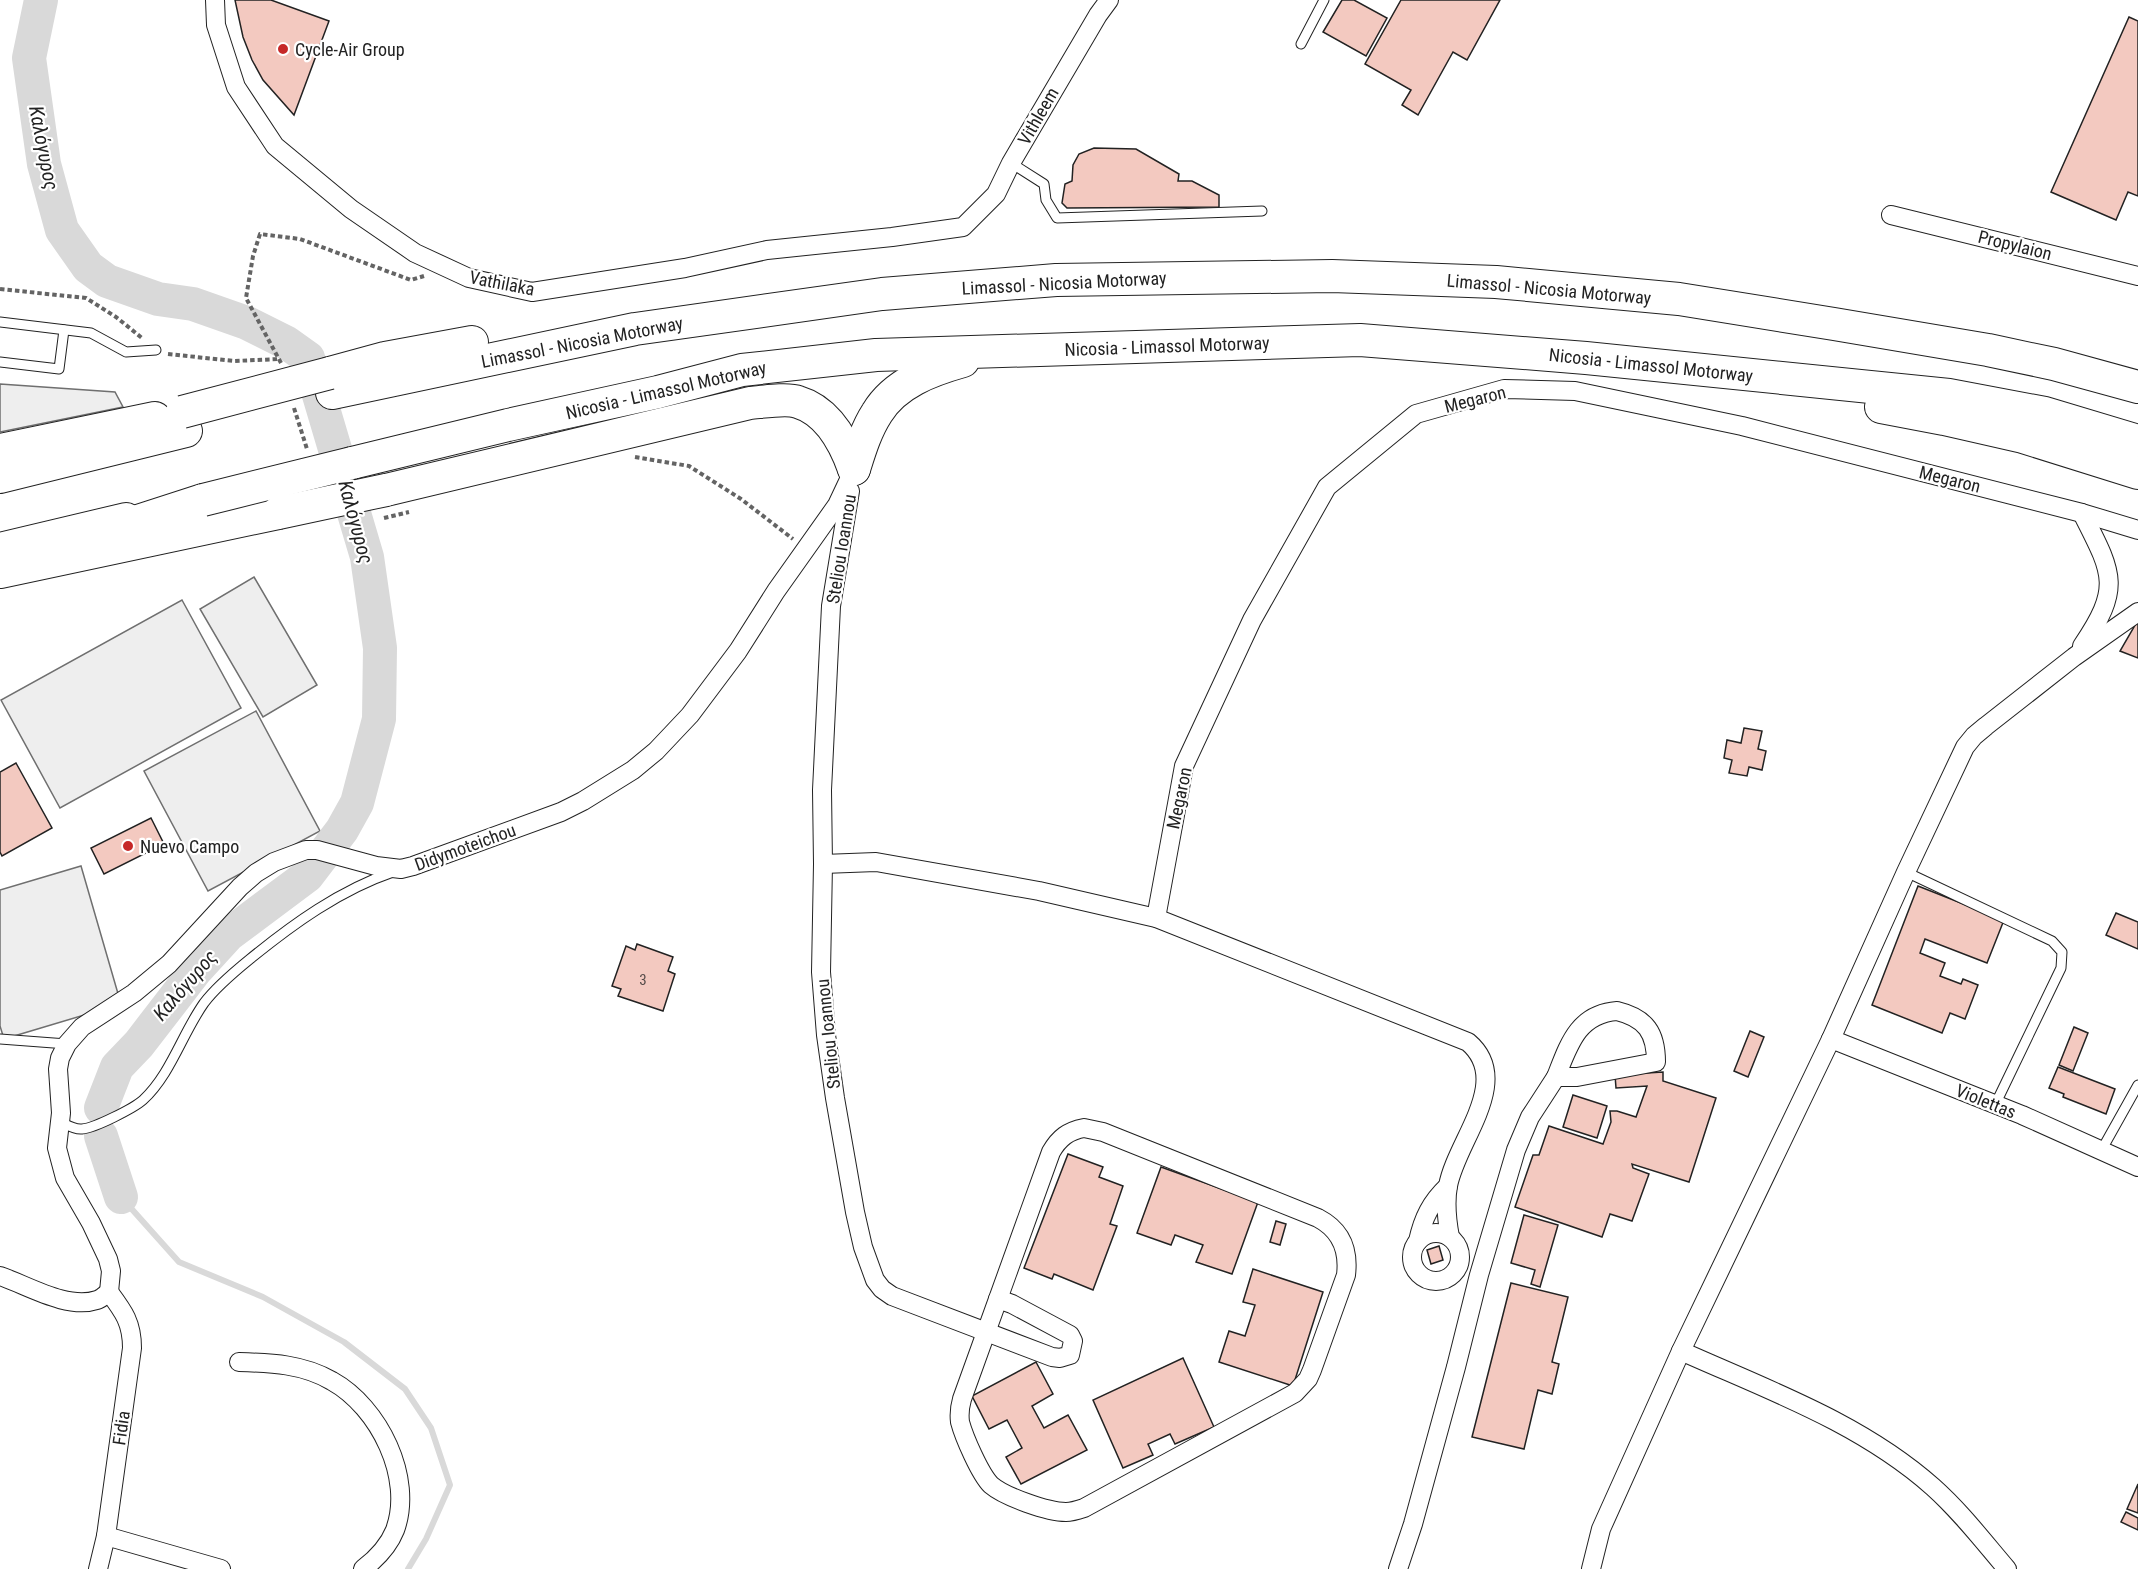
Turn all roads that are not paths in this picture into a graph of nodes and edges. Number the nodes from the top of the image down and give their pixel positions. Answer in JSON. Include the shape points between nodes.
{"nodes":[{"id":1,"x":215,"y":0,"type":"edge"},
{"id":2,"x":1109,"y":0,"type":"edge"},
{"id":3,"x":1324,"y":0,"type":"edge"},
{"id":4,"x":1300,"y":44,"type":"dead end"},
{"id":5,"x":1011,"y":163,"type":"junction"},
{"id":6,"x":1262,"y":211,"type":"dead end"},
{"id":7,"x":1891,"y":215,"type":"dead end"},
{"id":8,"x":963,"y":227,"type":"joint"},
{"id":9,"x":2138,"y":276,"type":"edge"},
{"id":10,"x":0,"y":322,"type":"edge"},
{"id":11,"x":64,"y":330,"type":"junction"},
{"id":12,"x":156,"y":350,"type":"road end"},
{"id":13,"x":1002,"y":351,"type":"junction"},
{"id":14,"x":0,"y":362,"type":"edge"},
{"id":15,"x":1671,"y":367,"type":"junction"},
{"id":16,"x":2138,"y":387,"type":"edge"},
{"id":17,"x":184,"y":421,"type":"junction"},
{"id":18,"x":2138,"y":441,"type":"edge"},
{"id":19,"x":0,"y":450,"type":"edge"},
{"id":20,"x":854,"y":469,"type":"junction"},
{"id":21,"x":2138,"y":473,"type":"edge"},
{"id":22,"x":0,"y":477,"type":"edge"},
{"id":23,"x":200,"y":502,"type":"junction"},
{"id":24,"x":2082,"y":513,"type":"junction"},
{"id":25,"x":2138,"y":530,"type":"edge"},
{"id":26,"x":0,"y":549,"type":"edge"},
{"id":27,"x":0,"y":564,"type":"edge"},
{"id":28,"x":0,"y":572,"type":"edge"},
{"id":29,"x":2138,"y":612,"type":"edge"},
{"id":30,"x":2074,"y":657,"type":"junction"},
{"id":31,"x":824,"y":864,"type":"junction"},
{"id":32,"x":401,"y":869,"type":"junction"},
{"id":33,"x":1906,"y":872,"type":"junction"},
{"id":34,"x":1156,"y":918,"type":"junction"},
{"id":35,"x":0,"y":1039,"type":"edge"},
{"id":36,"x":1831,"y":1039,"type":"junction"},
{"id":37,"x":67,"y":1044,"type":"junction"},
{"id":38,"x":1556,"y":1077,"type":"junction"},
{"id":39,"x":2138,"y":1085,"type":"edge"},
{"id":40,"x":1995,"y":1105,"type":"junction"},
{"id":41,"x":61,"y":1122,"type":"junction"},
{"id":42,"x":2101,"y":1151,"type":"junction"},
{"id":43,"x":2138,"y":1167,"type":"edge"},
{"id":44,"x":1448,"y":1186,"type":"junction"},
{"id":45,"x":1450,"y":1237,"type":"junction"},
{"id":46,"x":1418,"y":1240,"type":"junction"},
{"id":47,"x":1459,"y":1266,"type":"junction"},
{"id":48,"x":1479,"y":1275,"type":"junction"},
{"id":49,"x":0,"y":1276,"type":"edge"},
{"id":50,"x":108,"y":1292,"type":"junction"},
{"id":51,"x":998,"y":1299,"type":"junction"},
{"id":52,"x":986,"y":1333,"type":"junction"},
{"id":53,"x":1681,"y":1351,"type":"junction"},
{"id":54,"x":239,"y":1362,"type":"dead end"},
{"id":55,"x":106,"y":1536,"type":"junction"},
{"id":56,"x":98,"y":1569,"type":"edge"},
{"id":57,"x":221,"y":1569,"type":"edge"},
{"id":58,"x":363,"y":1569,"type":"edge"},
{"id":59,"x":1398,"y":1569,"type":"edge"},
{"id":60,"x":1591,"y":1569,"type":"edge"},
{"id":61,"x":2007,"y":1569,"type":"edge"}],
"edges":[{"from":1,"to":8,"type":"street","name":"Vathilaka","via":[[216,25],[236,87],[275,146],[351,209],[415,253],[469,279],[532,292],[685,268],[767,250]]},
{"from":2,"to":5,"type":"street","name":"Vithleem"},
{"from":3,"to":4,"type":"lane"},
{"from":5,"to":6,"type":"lane","via":[[1044,184],[1046,200],[1057,218]]},
{"from":5,"to":8,"type":"street","name":"Vithleem","via":[[996,194]]},
{"from":7,"to":9,"type":"street","name":"Propylaion"},
{"from":10,"to":11,"type":"lane"},
{"from":11,"to":12,"type":"lane","via":[[90,333],[126,352]]},
{"from":11,"to":14,"type":"lane","via":[[59,369]]},
{"from":13,"to":15,"type":"highway","name":"Nicosia - Limassol Motorway","via":[[1360,340]]},
{"from":13,"to":20,"type":"highway","via":[[938,368],[892,394],[877,412]]},
{"from":13,"to":23,"type":"highway","name":"Nicosia - Limassol Motorway","bridge":true,"via":[[876,355],[742,370]]},
{"from":15,"to":18,"type":"highway","name":"Nicosia - Limassol Motorway","via":[[1949,395],[2045,413]]},
{"from":15,"to":21,"type":"highway","via":[[1744,386],[1955,421],[2023,437]]},
{"from":16,"to":17,"type":"highway","name":"Limassol - Nicosia Motorway","via":[[1988,350],[1679,299],[1496,282],[1332,276],[1056,280],[882,294],[635,329],[331,383]]},
{"from":17,"to":19,"type":"highway"},
{"from":17,"to":22,"type":"highway","name":"Limassol - Nicosia Motorway"},
{"from":20,"to":28,"type":"highway","bridge":true,"via":[[844,443],[823,416],[797,401],[762,402],[381,504],[278,513]]},
{"from":20,"to":31,"type":"street","name":"Steliou Ioannou","via":[[831,606],[822,790]]},
{"from":20,"to":32,"type":"street","name":"Didymoteichou","via":[[837,505],[698,706],[633,770],[561,812]]},
{"from":23,"to":26,"type":"highway","name":"Nicosia - Limassol Motorway"},
{"from":23,"to":27,"type":"highway"},
{"from":24,"to":25,"type":"street","name":"Megaron"},
{"from":24,"to":30,"type":"street","via":[[2103,555],[2110,585],[2101,617]]},
{"from":24,"to":34,"type":"street","name":"Megaron","via":[[1742,426],[1575,391],[1504,389],[1416,414],[1327,487],[1252,620],[1184,765]]},
{"from":29,"to":30,"type":"street"},
{"from":30,"to":33,"type":"street","via":[[1974,736],[1954,767]]},
{"from":31,"to":34,"type":"street","via":[[876,862],[1039,891]]},
{"from":31,"to":52,"type":"street","name":"Steliou Ioannou","via":[[821,972],[826,1035],[855,1212],[870,1266],[875,1280],[892,1296]]},
{"from":32,"to":37,"type":"street","name":"Didymoteichou","via":[[322,851],[290,854],[256,873],[169,964],[82,1027]]},
{"from":32,"to":41,"type":"lane","via":[[340,896],[285,931],[235,971],[205,1001],[162,1078],[142,1101],[80,1130]]},
{"from":33,"to":36,"type":"street"},
{"from":33,"to":40,"type":"lane","via":[[2052,941],[2062,952],[2061,968]]},
{"from":34,"to":44,"type":"street","via":[[1458,1037],[1476,1049],[1485,1063],[1486,1085]]},
{"from":35,"to":37,"type":"lane"},
{"from":36,"to":40,"type":"street","name":"Violettas"},
{"from":36,"to":53,"type":"street"},
{"from":37,"to":41,"type":"street","name":"Didymoteichou","via":[[58,1069]]},
{"from":38,"to":38,"type":"street","via":[[1577,1077],[1656,1062],[1652,1034],[1631,1015],[1603,1012],[1580,1027]]},
{"from":38,"to":48,"type":"street","via":[[1522,1133]]},
{"from":39,"to":42,"type":"lane"},
{"from":40,"to":42,"type":"street","name":"Violettas"},
{"from":41,"to":50,"type":"street","name":"Didymoteichou","via":[[57,1148],[65,1178],[108,1259]]},
{"from":42,"to":43,"type":"street","name":"Violettas"},
{"from":44,"to":45,"type":"street"},
{"from":44,"to":46,"type":"street","via":[[1427,1212]]},
{"from":45,"to":46,"type":"street","via":[[1434,1233]]},
{"from":45,"to":47,"type":"street","via":[[1459,1250]]},
{"from":46,"to":47,"type":"street","via":[[1411,1261],[1425,1279],[1433,1282],[1448,1278]]},
{"from":47,"to":48,"type":"street"},
{"from":48,"to":59,"type":"street"},
{"from":49,"to":50,"type":"street","via":[[50,1296],[81,1302],[98,1300]]},
{"from":50,"to":55,"type":"street","name":"Fidia","via":[[132,1331],[132,1348]]},
{"from":51,"to":52,"type":"street"},
{"from":51,"to":52,"type":"street","name":"Steliou Ioannou","via":[[1067,1333],[1074,1341],[1072,1351],[1066,1357],[1056,1358]]},
{"from":51,"to":52,"type":"street","via":[[1051,1152],[1061,1138],[1084,1128],[1103,1132],[1318,1218],[1335,1229],[1347,1256],[1346,1275],[1312,1370],[1301,1388],[1076,1511],[1053,1511],[1007,1494],[990,1484],[982,1472],[959,1411]]},
{"from":53,"to":60,"type":"street","via":[[1601,1529]]},
{"from":53,"to":61,"type":"street","via":[[1823,1414],[1882,1448],[1953,1506]]},
{"from":54,"to":58,"type":"street","via":[[281,1363],[330,1379],[357,1398],[381,1430],[394,1465],[400,1514],[384,1548]]},
{"from":55,"to":56,"type":"street","name":"Fidia"},
{"from":55,"to":57,"type":"street"}]}
